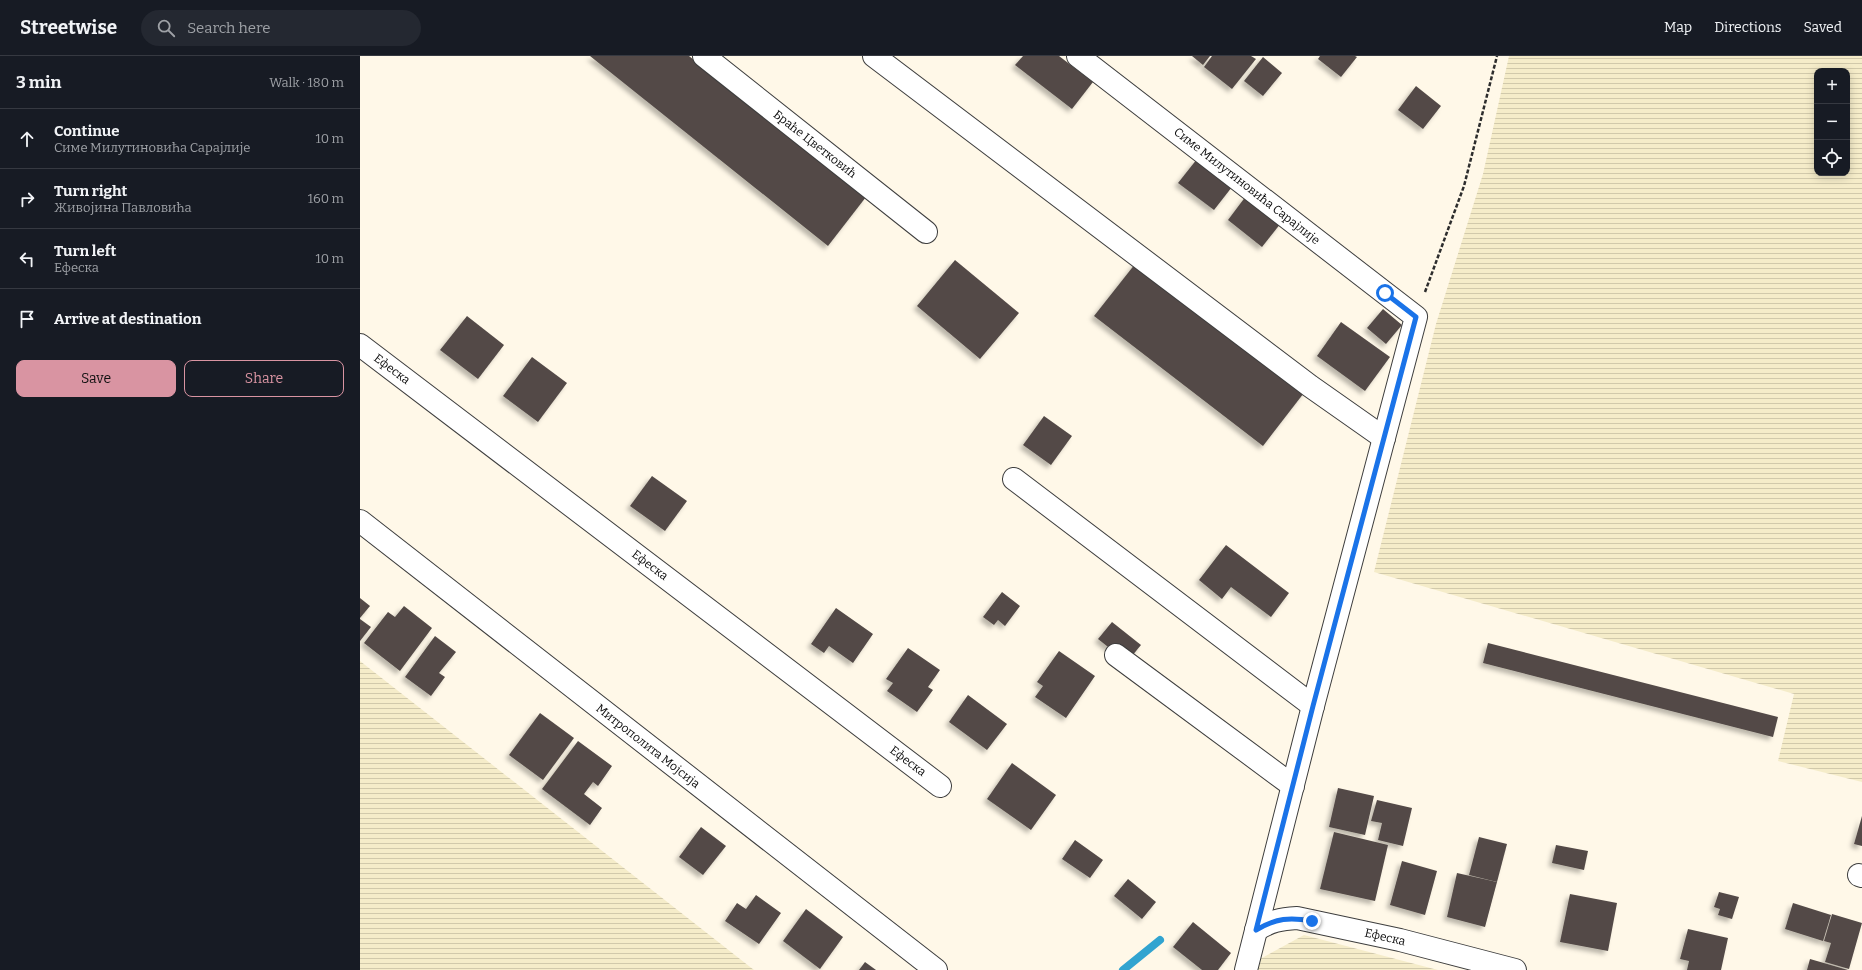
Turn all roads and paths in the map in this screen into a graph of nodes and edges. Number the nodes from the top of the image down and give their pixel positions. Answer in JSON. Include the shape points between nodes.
{"nodes":[{"id":1,"x":704,"y":56,"type":"edge"},
{"id":2,"x":874,"y":56,"type":"edge"},
{"id":3,"x":1078,"y":56,"type":"edge"},
{"id":4,"x":1497,"y":56,"type":"edge"},
{"id":5,"x":926,"y":232,"type":"dead end"},
{"id":6,"x":1416,"y":317,"type":"junction"},
{"id":7,"x":360,"y":345,"type":"edge"},
{"id":8,"x":1384,"y":438,"type":"junction"},
{"id":9,"x":1014,"y":479,"type":"dead end"},
{"id":10,"x":360,"y":521,"type":"edge"},
{"id":11,"x":1116,"y":655,"type":"dead end"},
{"id":12,"x":1313,"y":706,"type":"junction"},
{"id":13,"x":940,"y":786,"type":"dead end"},
{"id":14,"x":1293,"y":786,"type":"junction"},
{"id":15,"x":1256,"y":930,"type":"junction"},
{"id":16,"x":936,"y":970,"type":"edge"},
{"id":17,"x":1246,"y":970,"type":"edge"},
{"id":18,"x":1515,"y":970,"type":"edge"}],
"edges":[{"from":1,"to":5,"type":"street","name":"Браће Цветковић"},
{"from":2,"to":8,"type":"street","via":[[1310,386]]},
{"from":3,"to":6,"type":"street","name":"Симе Милутиновића Сарајлије"},
{"from":4,"to":6,"type":"path","via":[[1464,186]]},
{"from":6,"to":8,"type":"street"},
{"from":7,"to":13,"type":"street","name":"Ефеска"},
{"from":8,"to":12,"type":"street"},
{"from":9,"to":12,"type":"street"},
{"from":10,"to":16,"type":"street","name":"Митрополита Мојсија"},
{"from":11,"to":14,"type":"street"},
{"from":12,"to":14,"type":"street"},
{"from":14,"to":15,"type":"street"},
{"from":15,"to":17,"type":"street"},
{"from":15,"to":18,"type":"street","name":"Ефеска","via":[[1269,922],[1297,918],[1400,940]]}]}
